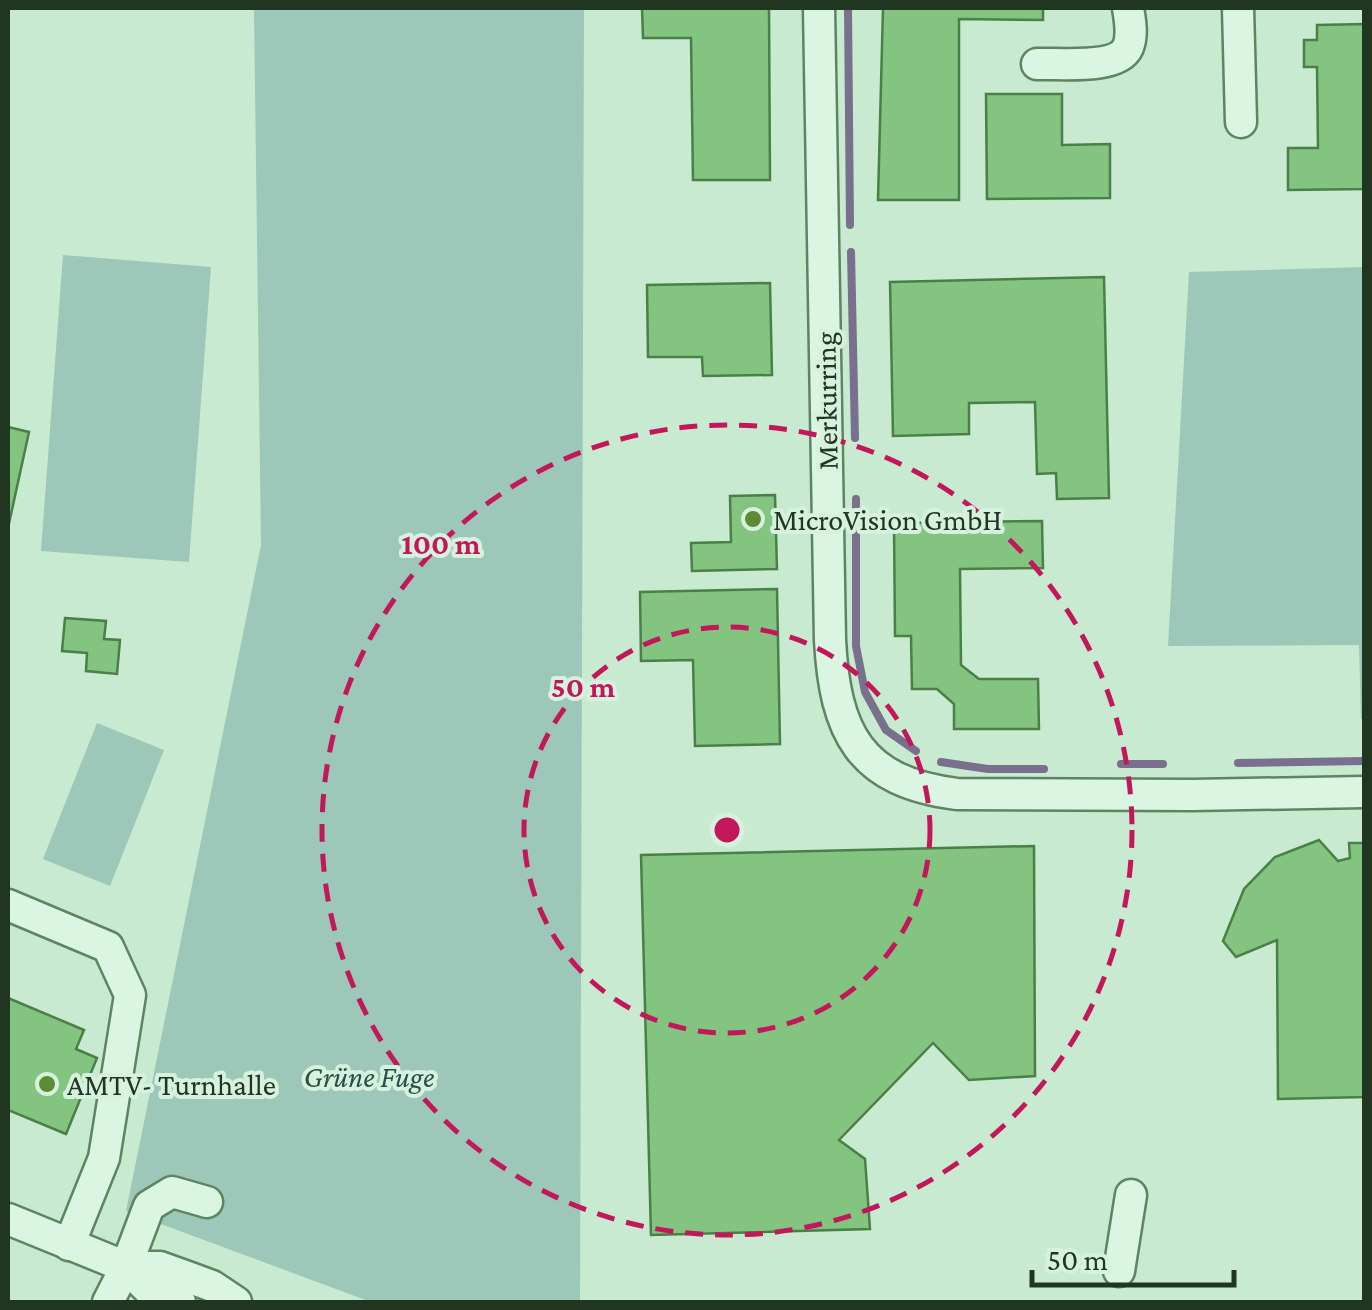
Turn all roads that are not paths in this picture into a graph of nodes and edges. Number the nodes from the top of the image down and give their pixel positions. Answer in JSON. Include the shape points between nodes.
{"nodes":[{"id":1,"x":819,"y":8,"type":"edge"},
{"id":2,"x":1128,"y":8,"type":"edge"},
{"id":3,"x":1238,"y":8,"type":"edge"},
{"id":4,"x":1036,"y":64,"type":"dead end"},
{"id":5,"x":1241,"y":122,"type":"dead end"},
{"id":6,"x":1364,"y":792,"type":"edge"},
{"id":7,"x":8,"y":905,"type":"edge"},
{"id":8,"x":1132,"y":1195,"type":"dead end"},
{"id":9,"x":207,"y":1202,"type":"dead end"},
{"id":10,"x":8,"y":1220,"type":"edge"},
{"id":11,"x":69,"y":1245,"type":"junction"},
{"id":12,"x":126,"y":1267,"type":"junction"},
{"id":13,"x":1119,"y":1271,"type":"dead end"},
{"id":14,"x":108,"y":1302,"type":"edge"},
{"id":15,"x":180,"y":1302,"type":"edge"},
{"id":16,"x":236,"y":1302,"type":"edge"}],
"edges":[{"from":1,"to":6,"type":"street","name":"Merkurring","via":[[830,640],[834,692],[852,738],[888,775],[957,794]]},
{"from":2,"to":4,"type":"street","via":[[1131,33],[1122,56]]},
{"from":3,"to":5,"type":"street"},
{"from":7,"to":11,"type":"street","via":[[108,947],[130,995],[104,1158]]},
{"from":8,"to":13,"type":"street"},
{"from":9,"to":12,"type":"street","via":[[172,1192],[149,1206]]},
{"from":10,"to":11,"type":"street"},
{"from":11,"to":12,"type":"street"},
{"from":12,"to":14,"type":"street"},
{"from":12,"to":15,"type":"street","via":[[151,1292]]},
{"from":12,"to":16,"type":"street","via":[[160,1266]]}]}
